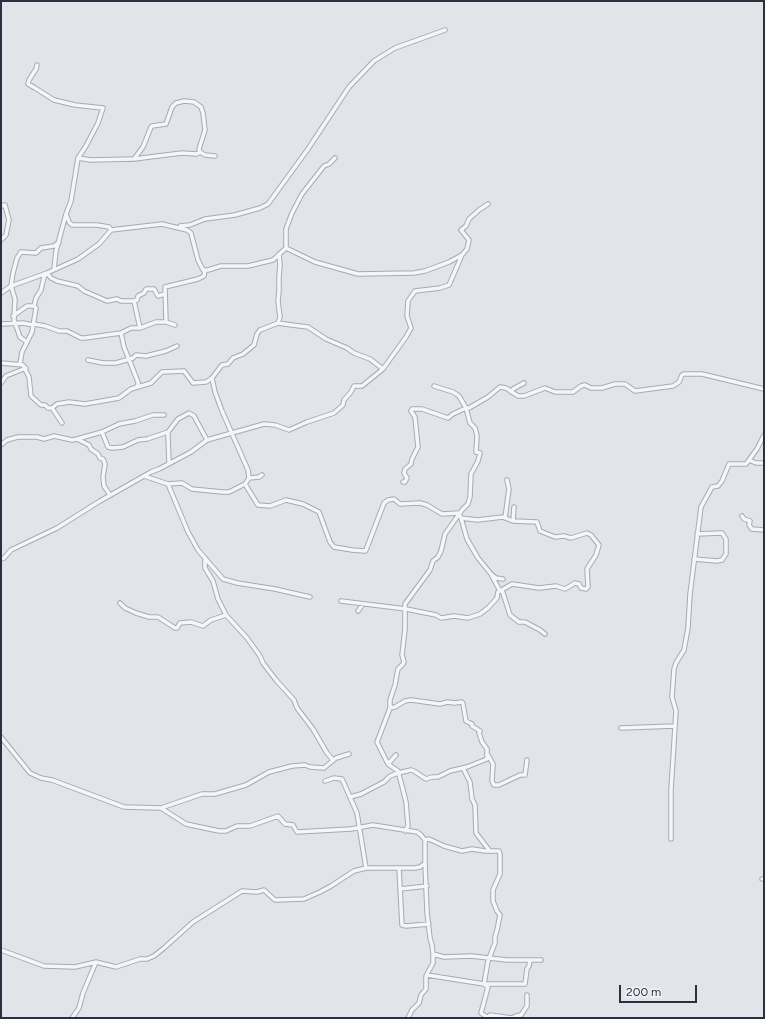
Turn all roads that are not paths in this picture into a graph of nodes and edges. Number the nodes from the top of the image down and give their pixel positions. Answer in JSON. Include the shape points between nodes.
{"nodes":[{"id":1,"x":445,"y":30,"type":"dead end"},
{"id":2,"x":37,"y":64,"type":"dead end"},
{"id":3,"x":200,"y":152,"type":"junction"},
{"id":4,"x":215,"y":156,"type":"dead end"},
{"id":5,"x":78,"y":158,"type":"junction"},
{"id":6,"x":335,"y":158,"type":"dead end"},
{"id":7,"x":134,"y":159,"type":"junction"},
{"id":8,"x":488,"y":204,"type":"dead end"},
{"id":9,"x":1,"y":206,"type":"edge"},
{"id":10,"x":66,"y":214,"type":"junction"},
{"id":11,"x":175,"y":227,"type":"junction"},
{"id":12,"x":111,"y":230,"type":"junction"},
{"id":13,"x":1,"y":240,"type":"edge"},
{"id":14,"x":59,"y":241,"type":"junction"},
{"id":15,"x":286,"y":248,"type":"junction"},
{"id":16,"x":279,"y":254,"type":"junction"},
{"id":17,"x":462,"y":255,"type":"junction"},
{"id":18,"x":54,"y":269,"type":"junction"},
{"id":19,"x":205,"y":270,"type":"junction"},
{"id":20,"x":47,"y":273,"type":"junction"},
{"id":21,"x":11,"y":286,"type":"junction"},
{"id":22,"x":1,"y":293,"type":"edge"},
{"id":23,"x":165,"y":294,"type":"junction"},
{"id":24,"x":134,"y":301,"type":"junction"},
{"id":25,"x":34,"y":306,"type":"junction"},
{"id":26,"x":13,"y":316,"type":"junction"},
{"id":27,"x":166,"y":322,"type":"junction"},
{"id":28,"x":14,"y":323,"type":"junction"},
{"id":29,"x":278,"y":323,"type":"junction"},
{"id":30,"x":1,"y":324,"type":"edge"},
{"id":31,"x":34,"y":325,"type":"junction"},
{"id":32,"x":175,"y":325,"type":"dead end"},
{"id":33,"x":140,"y":328,"type":"junction"},
{"id":34,"x":121,"y":333,"type":"junction"},
{"id":35,"x":28,"y":342,"type":"junction"},
{"id":36,"x":177,"y":346,"type":"dead end"},
{"id":37,"x":129,"y":359,"type":"junction"},
{"id":38,"x":88,"y":360,"type":"dead end"},
{"id":39,"x":1,"y":363,"type":"edge"},
{"id":40,"x":20,"y":364,"type":"junction"},
{"id":41,"x":26,"y":368,"type":"junction"},
{"id":42,"x":383,"y":369,"type":"junction"},
{"id":43,"x":212,"y":378,"type":"junction"},
{"id":44,"x":1,"y":383,"type":"edge"},
{"id":45,"x":524,"y":383,"type":"dead end"},
{"id":46,"x":434,"y":386,"type":"dead end"},
{"id":47,"x":135,"y":388,"type":"junction"},
{"id":48,"x":764,"y":388,"type":"edge"},
{"id":49,"x":511,"y":392,"type":"junction"},
{"id":50,"x":52,"y":408,"type":"junction"},
{"id":51,"x":466,"y":408,"type":"junction"},
{"id":52,"x":164,"y":415,"type":"dead end"},
{"id":53,"x":62,"y":423,"type":"dead end"},
{"id":54,"x":102,"y":432,"type":"junction"},
{"id":55,"x":168,"y":432,"type":"junction"},
{"id":56,"x":231,"y":432,"type":"junction"},
{"id":57,"x":764,"y":435,"type":"edge"},
{"id":58,"x":77,"y":439,"type":"junction"},
{"id":59,"x":207,"y":440,"type":"junction"},
{"id":60,"x":1,"y":444,"type":"edge"},
{"id":61,"x":749,"y":460,"type":"junction"},
{"id":62,"x":169,"y":463,"type":"junction"},
{"id":63,"x":764,"y":463,"type":"edge"},
{"id":64,"x":262,"y":475,"type":"dead end"},
{"id":65,"x":144,"y":476,"type":"junction"},
{"id":66,"x":249,"y":478,"type":"junction"},
{"id":67,"x":507,"y":480,"type":"dead end"},
{"id":68,"x":403,"y":482,"type":"dead end"},
{"id":69,"x":168,"y":484,"type":"junction"},
{"id":70,"x":245,"y":484,"type":"junction"},
{"id":71,"x":110,"y":495,"type":"junction"},
{"id":72,"x":514,"y":508,"type":"dead end"},
{"id":73,"x":459,"y":513,"type":"junction"},
{"id":74,"x":742,"y":516,"type":"dead end"},
{"id":75,"x":461,"y":518,"type":"junction"},
{"id":76,"x":505,"y":518,"type":"junction"},
{"id":77,"x":513,"y":521,"type":"junction"},
{"id":78,"x":764,"y":530,"type":"edge"},
{"id":79,"x":697,"y":534,"type":"junction"},
{"id":80,"x":205,"y":558,"type":"junction"},
{"id":81,"x":1,"y":559,"type":"edge"},
{"id":82,"x":694,"y":559,"type":"junction"},
{"id":83,"x":491,"y":574,"type":"junction"},
{"id":84,"x":503,"y":579,"type":"dead end"},
{"id":85,"x":501,"y":590,"type":"junction"},
{"id":86,"x":310,"y":597,"type":"dead end"},
{"id":87,"x":341,"y":601,"type":"dead end"},
{"id":88,"x":120,"y":603,"type":"dead end"},
{"id":89,"x":363,"y":604,"type":"junction"},
{"id":90,"x":406,"y":609,"type":"junction"},
{"id":91,"x":358,"y":611,"type":"dead end"},
{"id":92,"x":226,"y":615,"type":"junction"},
{"id":93,"x":545,"y":634,"type":"dead end"},
{"id":94,"x":390,"y":708,"type":"junction"},
{"id":95,"x":675,"y":726,"type":"junction"},
{"id":96,"x":621,"y":728,"type":"dead end"},
{"id":97,"x":1,"y":737,"type":"edge"},
{"id":98,"x":349,"y":754,"type":"dead end"},
{"id":99,"x":396,"y":755,"type":"dead end"},
{"id":100,"x":488,"y":755,"type":"junction"},
{"id":101,"x":333,"y":760,"type":"junction"},
{"id":102,"x":528,"y":760,"type":"dead end"},
{"id":103,"x":388,"y":764,"type":"junction"},
{"id":104,"x":463,"y":768,"type":"junction"},
{"id":105,"x":398,"y":773,"type":"junction"},
{"id":106,"x":326,"y":782,"type":"dead end"},
{"id":107,"x":350,"y":797,"type":"junction"},
{"id":108,"x":161,"y":808,"type":"junction"},
{"id":109,"x":359,"y":827,"type":"junction"},
{"id":110,"x":405,"y":831,"type":"junction"},
{"id":111,"x":671,"y":839,"type":"dead end"},
{"id":112,"x":425,"y":840,"type":"junction"},
{"id":113,"x":489,"y":850,"type":"junction"},
{"id":114,"x":425,"y":863,"type":"junction"},
{"id":115,"x":366,"y":868,"type":"junction"},
{"id":116,"x":399,"y":868,"type":"junction"},
{"id":117,"x":427,"y":886,"type":"junction"},
{"id":118,"x":400,"y":889,"type":"junction"},
{"id":119,"x":429,"y":924,"type":"junction"},
{"id":120,"x":1,"y":950,"type":"edge"},
{"id":121,"x":433,"y":954,"type":"junction"},
{"id":122,"x":488,"y":958,"type":"junction"},
{"id":123,"x":530,"y":960,"type":"junction"},
{"id":124,"x":541,"y":960,"type":"dead end"},
{"id":125,"x":96,"y":962,"type":"junction"},
{"id":126,"x":427,"y":975,"type":"junction"},
{"id":127,"x":484,"y":984,"type":"junction"},
{"id":128,"x":527,"y":995,"type":"dead end"},
{"id":129,"x":72,"y":1018,"type":"edge"},
{"id":130,"x":408,"y":1018,"type":"edge"},
{"id":131,"x":488,"y":1018,"type":"edge"}],
"edges":[{"from":1,"to":11,"type":"street","via":[[395,48],[374,61],[349,87],[268,204],[235,215]]},
{"from":2,"to":5,"type":"street","via":[[28,84],[54,100],[103,108],[98,123]]},
{"from":3,"to":4,"type":"street"},
{"from":3,"to":7,"type":"street"},
{"from":3,"to":7,"type":"street","via":[[205,130],[202,110],[194,102],[184,101],[172,107],[166,124],[151,127],[143,147]]},
{"from":5,"to":7,"type":"street"},
{"from":5,"to":10,"type":"street","via":[[71,201]]},
{"from":6,"to":15,"type":"street","via":[[324,166],[296,204],[286,229]]},
{"from":8,"to":17,"type":"street","via":[[478,210],[461,230],[469,240]]},
{"from":9,"to":13,"type":"street","via":[[5,205],[9,220],[6,234]]},
{"from":10,"to":12,"type":"street","via":[[72,224],[104,226]]},
{"from":10,"to":14,"type":"street"},
{"from":11,"to":12,"type":"street","via":[[158,224]]},
{"from":11,"to":19,"type":"street","via":[[191,233],[198,260]]},
{"from":12,"to":18,"type":"street","via":[[92,250]]},
{"from":14,"to":18,"type":"street"},
{"from":14,"to":21,"type":"street","via":[[54,246],[41,248],[36,253],[20,252]]},
{"from":15,"to":16,"type":"street"},
{"from":15,"to":17,"type":"street","via":[[315,262],[358,274],[425,271]]},
{"from":16,"to":19,"type":"street","via":[[273,260],[248,266],[221,266]]},
{"from":16,"to":29,"type":"street"},
{"from":17,"to":42,"type":"street","via":[[448,285],[415,291],[411,296],[407,316],[410,330]]},
{"from":18,"to":20,"type":"street"},
{"from":19,"to":23,"type":"street","via":[[204,276],[198,279],[165,287]]},
{"from":20,"to":21,"type":"street"},
{"from":20,"to":24,"type":"street","via":[[57,281],[78,286],[107,301]]},
{"from":20,"to":25,"type":"street"},
{"from":21,"to":22,"type":"street"},
{"from":21,"to":26,"type":"street","via":[[15,299]]},
{"from":23,"to":24,"type":"street","via":[[158,296],[154,289],[146,289]]},
{"from":23,"to":27,"type":"street"},
{"from":24,"to":33,"type":"street"},
{"from":25,"to":26,"type":"street","via":[[28,306]]},
{"from":25,"to":31,"type":"street"},
{"from":26,"to":28,"type":"street"},
{"from":27,"to":32,"type":"street"},
{"from":27,"to":33,"type":"street","via":[[156,322]]},
{"from":28,"to":30,"type":"street"},
{"from":28,"to":31,"type":"street"},
{"from":28,"to":35,"type":"street","via":[[20,337]]},
{"from":29,"to":42,"type":"street","via":[[308,327],[326,339],[370,359]]},
{"from":29,"to":43,"type":"street","via":[[260,330],[254,345],[222,366]]},
{"from":31,"to":34,"type":"street","via":[[67,332],[81,338]]},
{"from":31,"to":35,"type":"street"},
{"from":33,"to":34,"type":"street","via":[[131,328]]},
{"from":34,"to":37,"type":"street"},
{"from":35,"to":40,"type":"street","via":[[22,352]]},
{"from":36,"to":37,"type":"street","via":[[146,356],[136,355]]},
{"from":37,"to":38,"type":"street","via":[[116,363]]},
{"from":37,"to":47,"type":"street","via":[[138,382]]},
{"from":39,"to":40,"type":"street"},
{"from":40,"to":41,"type":"street"},
{"from":41,"to":44,"type":"street","via":[[6,376]]},
{"from":41,"to":50,"type":"street","via":[[31,396],[41,405]]},
{"from":42,"to":56,"type":"street","via":[[362,386],[354,386],[343,405],[326,416],[289,430],[264,424]]},
{"from":43,"to":47,"type":"street","via":[[206,382],[193,383],[184,371],[162,372],[151,383]]},
{"from":43,"to":56,"type":"street"},
{"from":45,"to":49,"type":"street"},
{"from":46,"to":51,"type":"street","via":[[459,396]]},
{"from":47,"to":50,"type":"street","via":[[119,398],[90,404],[56,404]]},
{"from":48,"to":49,"type":"street","via":[[702,374],[684,374],[673,386],[635,391],[627,385],[618,383],[602,388],[585,385],[573,392],[556,392],[545,388],[518,396]]},
{"from":49,"to":51,"type":"street","via":[[500,387],[478,403]]},
{"from":50,"to":53,"type":"street"},
{"from":51,"to":68,"type":"street","via":[[448,418],[422,409],[412,409],[418,447],[411,464],[405,469],[407,478]]},
{"from":51,"to":73,"type":"street","via":[[477,436],[475,450],[480,455],[471,474],[468,504]]},
{"from":52,"to":54,"type":"street","via":[[143,417]]},
{"from":54,"to":55,"type":"street","via":[[108,447],[112,448],[124,447],[138,440]]},
{"from":54,"to":58,"type":"street"},
{"from":55,"to":59,"type":"street","via":[[178,419],[189,413],[194,416]]},
{"from":55,"to":62,"type":"street"},
{"from":56,"to":59,"type":"street"},
{"from":56,"to":66,"type":"street"},
{"from":57,"to":61,"type":"street"},
{"from":58,"to":60,"type":"street","via":[[54,436],[44,439],[18,437]]},
{"from":58,"to":71,"type":"street","via":[[89,445],[103,459],[105,464],[102,477]]},
{"from":59,"to":62,"type":"street"},
{"from":61,"to":63,"type":"street"},
{"from":61,"to":79,"type":"street","via":[[746,464],[729,464],[722,481],[718,486],[712,487],[701,507]]},
{"from":62,"to":65,"type":"street"},
{"from":64,"to":66,"type":"street"},
{"from":65,"to":69,"type":"street"},
{"from":65,"to":71,"type":"street"},
{"from":66,"to":70,"type":"street"},
{"from":67,"to":76,"type":"street","via":[[509,489]]},
{"from":69,"to":70,"type":"street","via":[[182,483],[192,489],[229,492]]},
{"from":69,"to":80,"type":"street","via":[[188,532]]},
{"from":70,"to":73,"type":"street","via":[[258,506],[270,506],[286,500],[303,504],[319,512],[334,547],[352,550],[366,550],[384,503],[388,500],[394,499],[400,504],[420,503],[442,514]]},
{"from":71,"to":81,"type":"street","via":[[56,528],[11,550]]},
{"from":72,"to":77,"type":"street"},
{"from":73,"to":75,"type":"street"},
{"from":73,"to":90,"type":"street","via":[[445,534],[438,557],[405,604]]},
{"from":74,"to":78,"type":"street","via":[[750,521],[749,526],[752,529]]},
{"from":75,"to":76,"type":"street"},
{"from":75,"to":83,"type":"street","via":[[467,539]]},
{"from":76,"to":77,"type":"street"},
{"from":77,"to":85,"type":"street","via":[[537,522],[540,531],[555,537],[591,535],[599,545],[596,555],[586,569],[586,589],[575,583],[565,589],[556,586],[539,588],[512,584]]},
{"from":79,"to":82,"type":"street"},
{"from":79,"to":82,"type":"street","via":[[722,533],[726,539],[726,554],[722,560],[717,561]]},
{"from":80,"to":86,"type":"street","via":[[223,578]]},
{"from":80,"to":92,"type":"street","via":[[205,568],[213,581]]},
{"from":82,"to":95,"type":"street","via":[[684,650],[674,669],[672,697],[676,711]]},
{"from":83,"to":84,"type":"street"},
{"from":83,"to":85,"type":"street"},
{"from":85,"to":90,"type":"street","via":[[488,608],[474,617],[441,618]]},
{"from":85,"to":93,"type":"street","via":[[510,615]]},
{"from":87,"to":89,"type":"street"},
{"from":88,"to":92,"type":"street","via":[[136,613],[158,617],[175,628],[180,623],[191,622],[203,626]]},
{"from":89,"to":90,"type":"street"},
{"from":89,"to":91,"type":"street"},
{"from":90,"to":94,"type":"street","via":[[402,655],[404,662],[398,669]]},
{"from":92,"to":101,"type":"street","via":[[247,638],[263,663],[294,700]]},
{"from":94,"to":100,"type":"street","via":[[411,700],[440,704],[462,702],[466,721],[480,731]]},
{"from":94,"to":103,"type":"street","via":[[377,742]]},
{"from":95,"to":96,"type":"street"},
{"from":95,"to":111,"type":"street"},
{"from":97,"to":108,"type":"street","via":[[30,773],[41,778],[124,807]]},
{"from":98,"to":101,"type":"street"},
{"from":99,"to":103,"type":"street"},
{"from":100,"to":102,"type":"street","via":[[493,764],[494,785],[525,775]]},
{"from":100,"to":104,"type":"street","via":[[487,759]]},
{"from":101,"to":108,"type":"street","via":[[324,768],[305,765],[269,772],[246,785],[215,794],[202,794]]},
{"from":103,"to":105,"type":"street"},
{"from":104,"to":105,"type":"street","via":[[428,779],[410,770]]},
{"from":104,"to":113,"type":"street","via":[[470,782],[475,805],[476,833]]},
{"from":105,"to":107,"type":"street","via":[[361,794]]},
{"from":105,"to":110,"type":"street","via":[[406,802],[408,826]]},
{"from":106,"to":107,"type":"street","via":[[334,778],[342,779]]},
{"from":107,"to":109,"type":"street","via":[[357,813]]},
{"from":108,"to":109,"type":"street","via":[[186,824],[219,831],[237,826],[250,826],[278,816],[285,824],[293,825],[297,832]]},
{"from":109,"to":110,"type":"street","via":[[373,825]]},
{"from":109,"to":115,"type":"street"},
{"from":110,"to":112,"type":"street","via":[[417,832]]},
{"from":112,"to":113,"type":"street","via":[[429,839],[462,851]]},
{"from":112,"to":114,"type":"street"},
{"from":113,"to":122,"type":"street","via":[[499,851],[501,860],[500,874],[493,890],[493,901],[500,915],[495,943]]},
{"from":114,"to":116,"type":"street","via":[[415,868]]},
{"from":114,"to":117,"type":"street"},
{"from":115,"to":116,"type":"street"},
{"from":115,"to":125,"type":"street","via":[[354,871],[304,899],[275,900],[264,890],[242,892],[193,922],[154,956],[116,967]]},
{"from":116,"to":118,"type":"street"},
{"from":117,"to":118,"type":"street"},
{"from":117,"to":119,"type":"street"},
{"from":118,"to":119,"type":"street","via":[[402,925]]},
{"from":119,"to":121,"type":"street"},
{"from":120,"to":125,"type":"street","via":[[44,966],[75,967]]},
{"from":121,"to":122,"type":"street"},
{"from":121,"to":126,"type":"street"},
{"from":122,"to":123,"type":"street"},
{"from":122,"to":127,"type":"street"},
{"from":123,"to":124,"type":"street"},
{"from":123,"to":127,"type":"street","via":[[525,984]]},
{"from":125,"to":129,"type":"street","via":[[79,1008]]},
{"from":126,"to":127,"type":"street"},
{"from":126,"to":130,"type":"street","via":[[426,988]]},
{"from":127,"to":131,"type":"street","via":[[488,987],[481,1013]]},
{"from":128,"to":131,"type":"street","via":[[527,1006],[521,1015],[512,1018],[490,1015]]}]}
